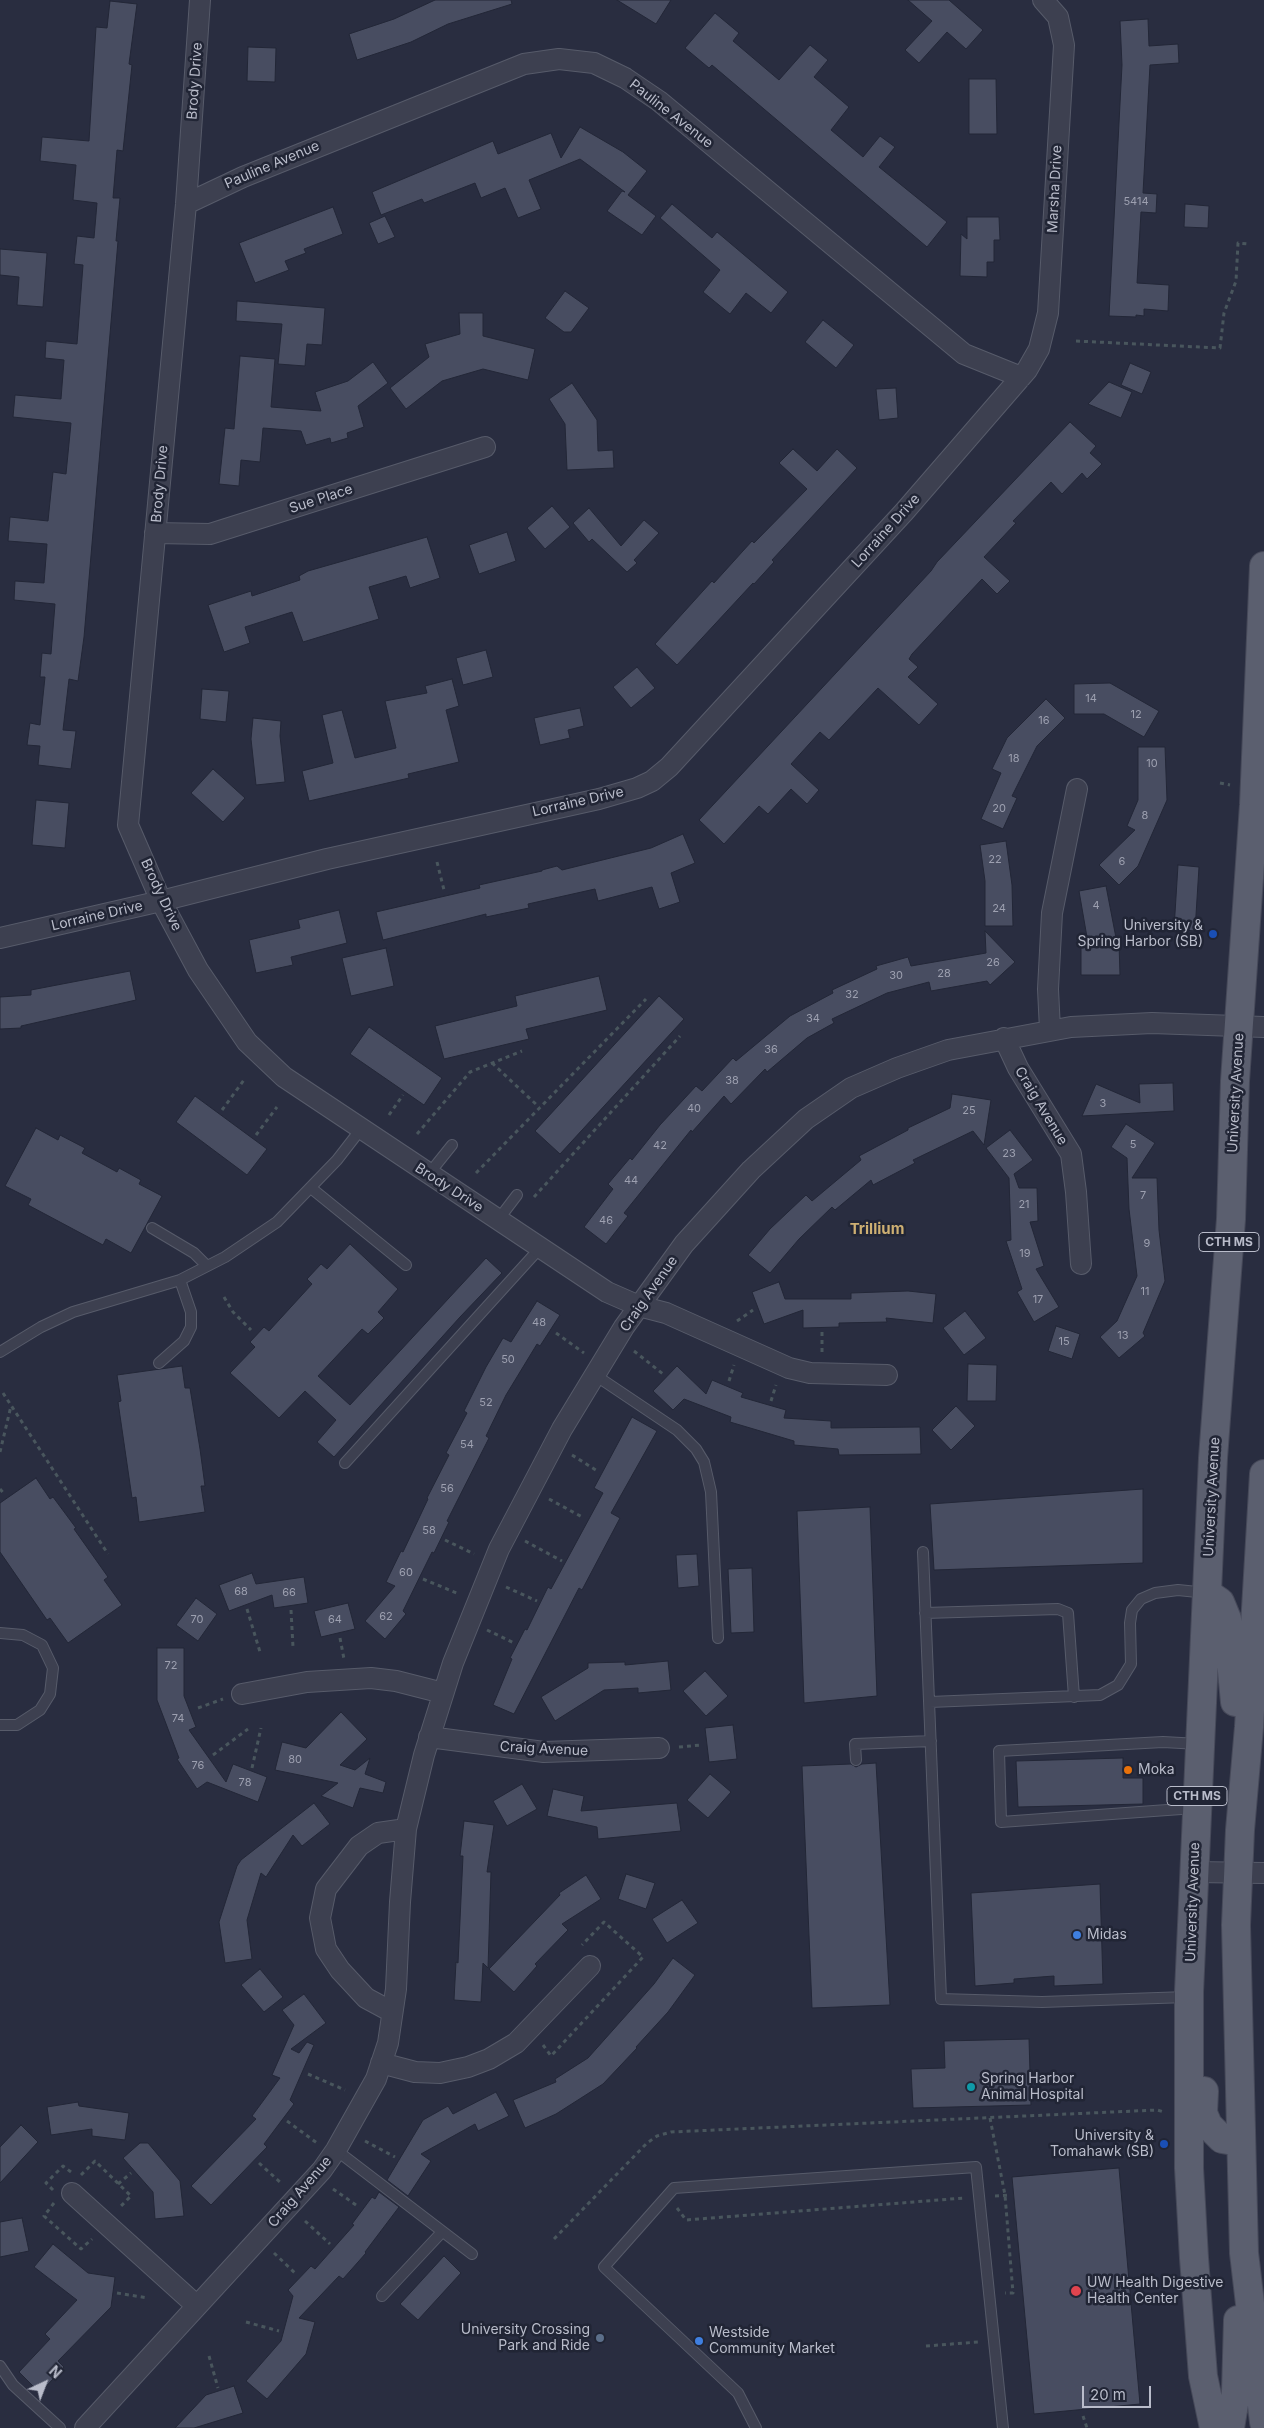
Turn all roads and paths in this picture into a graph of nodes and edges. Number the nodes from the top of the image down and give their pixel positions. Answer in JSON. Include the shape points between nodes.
{"nodes":[{"id":1,"x":200,"y":0,"type":"edge"},
{"id":2,"x":1044,"y":0,"type":"edge"},
{"id":3,"x":186,"y":204,"type":"junction"},
{"id":4,"x":1248,"y":244,"type":"dead end"},
{"id":5,"x":1076,"y":341,"type":"dead end"},
{"id":6,"x":1020,"y":377,"type":"junction"},
{"id":7,"x":485,"y":447,"type":"dead end"},
{"id":8,"x":155,"y":533,"type":"junction"},
{"id":9,"x":1264,"y":566,"type":"edge"},
{"id":10,"x":1220,"y":784,"type":"dead end"},
{"id":11,"x":1233,"y":785,"type":"dead end"},
{"id":12,"x":1077,"y":789,"type":"dead end"},
{"id":13,"x":1259,"y":806,"type":"edge"},
{"id":14,"x":437,"y":862,"type":"dead end"},
{"id":15,"x":444,"y":890,"type":"dead end"},
{"id":16,"x":161,"y":901,"type":"junction"},
{"id":17,"x":0,"y":938,"type":"edge"},
{"id":18,"x":646,"y":999,"type":"dead end"},
{"id":19,"x":1252,"y":1026,"type":"edge"},
{"id":20,"x":1050,"y":1030,"type":"junction"},
{"id":21,"x":680,"y":1036,"type":"dead end"},
{"id":22,"x":1004,"y":1038,"type":"junction"},
{"id":23,"x":522,"y":1051,"type":"dead end"},
{"id":24,"x":492,"y":1063,"type":"junction"},
{"id":25,"x":244,"y":1080,"type":"dead end"},
{"id":26,"x":403,"y":1095,"type":"dead end"},
{"id":27,"x":278,"y":1107,"type":"dead end"},
{"id":28,"x":540,"y":1107,"type":"junction"},
{"id":29,"x":222,"y":1110,"type":"dead end"},
{"id":30,"x":389,"y":1115,"type":"dead end"},
{"id":31,"x":361,"y":1130,"type":"junction"},
{"id":32,"x":417,"y":1134,"type":"dead end"},
{"id":33,"x":256,"y":1136,"type":"dead end"},
{"id":34,"x":452,"y":1145,"type":"dead end"},
{"id":35,"x":476,"y":1173,"type":"dead end"},
{"id":36,"x":428,"y":1175,"type":"junction"},
{"id":37,"x":311,"y":1188,"type":"junction"},
{"id":38,"x":517,"y":1195,"type":"dead end"},
{"id":39,"x":532,"y":1199,"type":"dead end"},
{"id":40,"x":498,"y":1220,"type":"junction"},
{"id":41,"x":152,"y":1228,"type":"dead end"},
{"id":42,"x":540,"y":1248,"type":"junction"},
{"id":43,"x":1081,"y":1264,"type":"dead end"},
{"id":44,"x":406,"y":1265,"type":"dead end"},
{"id":45,"x":207,"y":1266,"type":"junction"},
{"id":46,"x":180,"y":1280,"type":"junction"},
{"id":47,"x":224,"y":1297,"type":"dead end"},
{"id":48,"x":639,"y":1306,"type":"junction"},
{"id":49,"x":753,"y":1310,"type":"dead end"},
{"id":50,"x":734,"y":1323,"type":"dead end"},
{"id":51,"x":251,"y":1330,"type":"dead end"},
{"id":52,"x":822,"y":1330,"type":"dead end"},
{"id":53,"x":556,"y":1334,"type":"dead end"},
{"id":54,"x":634,"y":1351,"type":"dead end"},
{"id":55,"x":0,"y":1352,"type":"edge"},
{"id":56,"x":585,"y":1354,"type":"dead end"},
{"id":57,"x":822,"y":1356,"type":"dead end"},
{"id":58,"x":159,"y":1364,"type":"dead end"},
{"id":59,"x":734,"y":1364,"type":"dead end"},
{"id":60,"x":662,"y":1374,"type":"dead end"},
{"id":61,"x":595,"y":1375,"type":"junction"},
{"id":62,"x":887,"y":1375,"type":"dead end"},
{"id":63,"x":729,"y":1381,"type":"dead end"},
{"id":64,"x":776,"y":1384,"type":"dead end"},
{"id":65,"x":3,"y":1393,"type":"dead end"},
{"id":66,"x":771,"y":1401,"type":"dead end"},
{"id":67,"x":11,"y":1406,"type":"junction"},
{"id":68,"x":0,"y":1452,"type":"edge"},
{"id":69,"x":569,"y":1454,"type":"dead end"},
{"id":70,"x":345,"y":1463,"type":"dead end"},
{"id":71,"x":599,"y":1472,"type":"dead end"},
{"id":72,"x":1264,"y":1474,"type":"edge"},
{"id":73,"x":0,"y":1489,"type":"edge"},
{"id":74,"x":5,"y":1495,"type":"dead end"},
{"id":75,"x":547,"y":1498,"type":"dead end"},
{"id":76,"x":584,"y":1518,"type":"dead end"},
{"id":77,"x":445,"y":1540,"type":"dead end"},
{"id":78,"x":525,"y":1541,"type":"dead end"},
{"id":79,"x":924,"y":1552,"type":"dead end"},
{"id":80,"x":108,"y":1554,"type":"dead end"},
{"id":81,"x":476,"y":1555,"type":"dead end"},
{"id":82,"x":562,"y":1560,"type":"dead end"},
{"id":83,"x":423,"y":1580,"type":"dead end"},
{"id":84,"x":504,"y":1586,"type":"dead end"},
{"id":85,"x":1207,"y":1593,"type":"junction"},
{"id":86,"x":460,"y":1595,"type":"dead end"},
{"id":87,"x":537,"y":1601,"type":"dead end"},
{"id":88,"x":248,"y":1609,"type":"dead end"},
{"id":89,"x":291,"y":1610,"type":"dead end"},
{"id":90,"x":925,"y":1613,"type":"junction"},
{"id":91,"x":487,"y":1630,"type":"dead end"},
{"id":92,"x":0,"y":1633,"type":"edge"},
{"id":93,"x":340,"y":1638,"type":"dead end"},
{"id":94,"x":718,"y":1638,"type":"dead end"},
{"id":95,"x":514,"y":1643,"type":"dead end"},
{"id":96,"x":293,"y":1647,"type":"dead end"},
{"id":97,"x":260,"y":1652,"type":"dead end"},
{"id":98,"x":345,"y":1662,"type":"dead end"},
{"id":99,"x":443,"y":1693,"type":"junction"},
{"id":100,"x":237,"y":1695,"type":"joint"},
{"id":101,"x":1074,"y":1697,"type":"junction"},
{"id":102,"x":930,"y":1702,"type":"junction"},
{"id":103,"x":198,"y":1708,"type":"dead end"},
{"id":104,"x":0,"y":1725,"type":"edge"},
{"id":105,"x":261,"y":1728,"type":"dead end"},
{"id":106,"x":248,"y":1730,"type":"dead end"},
{"id":107,"x":429,"y":1737,"type":"junction"},
{"id":108,"x":932,"y":1741,"type":"junction"},
{"id":109,"x":1200,"y":1744,"type":"junction"},
{"id":110,"x":659,"y":1748,"type":"dead end"},
{"id":111,"x":213,"y":1756,"type":"dead end"},
{"id":112,"x":856,"y":1760,"type":"dead end"},
{"id":113,"x":252,"y":1768,"type":"dead end"},
{"id":114,"x":1245,"y":1770,"type":"junction"},
{"id":115,"x":1197,"y":1808,"type":"junction"},
{"id":116,"x":406,"y":1829,"type":"junction"},
{"id":117,"x":1194,"y":1872,"type":"junction"},
{"id":118,"x":1251,"y":1873,"type":"edge"},
{"id":119,"x":590,"y":1966,"type":"dead end"},
{"id":120,"x":1188,"y":1997,"type":"junction"},
{"id":121,"x":392,"y":2012,"type":"junction"},
{"id":122,"x":381,"y":2063,"type":"junction"},
{"id":123,"x":308,"y":2074,"type":"dead end"},
{"id":124,"x":346,"y":2090,"type":"dead end"},
{"id":125,"x":1189,"y":2114,"type":"junction"},
{"id":126,"x":990,"y":2118,"type":"junction"},
{"id":127,"x":287,"y":2121,"type":"dead end"},
{"id":128,"x":362,"y":2139,"type":"dead end"},
{"id":129,"x":1240,"y":2142,"type":"junction"},
{"id":130,"x":327,"y":2147,"type":"junction"},
{"id":131,"x":395,"y":2157,"type":"dead end"},
{"id":132,"x":259,"y":2162,"type":"dead end"},
{"id":133,"x":131,"y":2173,"type":"dead end"},
{"id":134,"x":118,"y":2184,"type":"dead end"},
{"id":135,"x":285,"y":2186,"type":"dead end"},
{"id":136,"x":330,"y":2186,"type":"dead end"},
{"id":137,"x":72,"y":2193,"type":"dead end"},
{"id":138,"x":1005,"y":2195,"type":"junction"},
{"id":139,"x":1011,"y":2195,"type":"dead end"},
{"id":140,"x":980,"y":2197,"type":"junction"},
{"id":141,"x":359,"y":2208,"type":"dead end"},
{"id":142,"x":676,"y":2208,"type":"dead end"},
{"id":143,"x":304,"y":2220,"type":"dead end"},
{"id":144,"x":442,"y":2232,"type":"junction"},
{"id":145,"x":554,"y":2239,"type":"dead end"},
{"id":146,"x":330,"y":2244,"type":"dead end"},
{"id":147,"x":274,"y":2253,"type":"dead end"},
{"id":148,"x":1244,"y":2253,"type":"junction"},
{"id":149,"x":472,"y":2254,"type":"dead end"},
{"id":150,"x":295,"y":2273,"type":"dead end"},
{"id":151,"x":117,"y":2293,"type":"dead end"},
{"id":152,"x":990,"y":2294,"type":"junction"},
{"id":153,"x":382,"y":2296,"type":"dead end"},
{"id":154,"x":148,"y":2298,"type":"dead end"},
{"id":155,"x":197,"y":2306,"type":"junction"},
{"id":156,"x":246,"y":2322,"type":"dead end"},
{"id":157,"x":279,"y":2331,"type":"dead end"},
{"id":158,"x":994,"y":2340,"type":"junction"},
{"id":159,"x":926,"y":2346,"type":"dead end"},
{"id":160,"x":209,"y":2356,"type":"dead end"},
{"id":161,"x":0,"y":2366,"type":"edge"},
{"id":162,"x":218,"y":2388,"type":"dead end"},
{"id":163,"x":1083,"y":2416,"type":"dead end"},
{"id":164,"x":1264,"y":2422,"type":"edge"},
{"id":165,"x":60,"y":2428,"type":"edge"},
{"id":166,"x":85,"y":2428,"type":"edge"},
{"id":167,"x":756,"y":2428,"type":"edge"},
{"id":168,"x":1003,"y":2428,"type":"edge"},
{"id":169,"x":1086,"y":2428,"type":"edge"},
{"id":170,"x":1214,"y":2428,"type":"edge"},
{"id":171,"x":1230,"y":2428,"type":"edge"}],
"edges":[{"from":1,"to":3,"type":"street","name":"Brody Drive"},
{"from":2,"to":6,"type":"street","name":"Marsha Drive","via":[[1058,17],[1064,45],[1048,313],[1039,349]]},
{"from":3,"to":6,"type":"street","name":"Pauline Avenue","via":[[243,176],[524,64],[559,59],[594,63],[625,78],[659,101],[964,354]]},
{"from":3,"to":8,"type":"street","name":"Brody Drive"},
{"from":4,"to":5,"type":"path","via":[[1238,244],[1236,281],[1224,313],[1220,348]]},
{"from":6,"to":16,"type":"street","name":"Lorraine Drive","via":[[898,520],[669,767],[652,781],[599,799],[327,859]]},
{"from":7,"to":8,"type":"street","name":"Sue Place","via":[[210,534]]},
{"from":8,"to":16,"type":"street","name":"Brody Drive","via":[[128,824]]},
{"from":9,"to":13,"type":"main road","name":"University Avenue","number":"CTH MS"},
{"from":10,"to":11,"type":"path"},
{"from":12,"to":20,"type":"street","via":[[1052,913],[1048,989]]},
{"from":13,"to":19,"type":"main road","name":"University Avenue","number":"CTH MS"},
{"from":14,"to":15,"type":"path"},
{"from":16,"to":17,"type":"street","name":"Lorraine Drive"},
{"from":16,"to":31,"type":"street","name":"Brody Drive","via":[[198,970],[247,1042],[284,1077]]},
{"from":18,"to":28,"type":"path"},
{"from":19,"to":20,"type":"street","name":"Craig Avenue","via":[[1128,1023]]},
{"from":19,"to":85,"type":"main road","name":"University Avenue","number":"CTH MS","via":[[1235,1081],[1231,1219],[1213,1458]]},
{"from":20,"to":22,"type":"street","name":"Craig Avenue"},
{"from":21,"to":39,"type":"path"},
{"from":22,"to":43,"type":"street","name":"Craig Avenue","via":[[1018,1068],[1071,1154]]},
{"from":22,"to":48,"type":"street","name":"Craig Avenue","via":[[948,1050],[897,1068],[851,1088],[806,1119],[750,1170],[684,1244]]},
{"from":23,"to":24,"type":"path"},
{"from":24,"to":28,"type":"path"},
{"from":24,"to":32,"type":"path","via":[[470,1072]]},
{"from":25,"to":29,"type":"path"},
{"from":26,"to":30,"type":"path"},
{"from":27,"to":33,"type":"path"},
{"from":28,"to":35,"type":"path"},
{"from":31,"to":36,"type":"street","name":"Brody Drive"},
{"from":31,"to":37,"type":"lane"},
{"from":34,"to":36,"type":"lane"},
{"from":36,"to":40,"type":"street","name":"Brody Drive"},
{"from":37,"to":44,"type":"lane"},
{"from":37,"to":45,"type":"lane","via":[[277,1222]]},
{"from":38,"to":40,"type":"lane"},
{"from":40,"to":42,"type":"street","name":"Brody Drive"},
{"from":41,"to":45,"type":"lane","via":[[194,1253]]},
{"from":42,"to":48,"type":"street","name":"Brody Drive","via":[[607,1292]]},
{"from":42,"to":70,"type":"lane"},
{"from":45,"to":46,"type":"lane"},
{"from":46,"to":55,"type":"lane","via":[[73,1312]]},
{"from":46,"to":58,"type":"lane","via":[[191,1312],[191,1327],[184,1341]]},
{"from":47,"to":51,"type":"path","via":[[232,1312]]},
{"from":48,"to":61,"type":"street","name":"Craig Avenue"},
{"from":48,"to":62,"type":"street","name":"Brody Drive","via":[[666,1313],[789,1368],[810,1374]]},
{"from":49,"to":50,"type":"path"},
{"from":52,"to":57,"type":"path"},
{"from":53,"to":56,"type":"path"},
{"from":54,"to":60,"type":"path"},
{"from":59,"to":63,"type":"path"},
{"from":61,"to":94,"type":"lane","via":[[677,1430],[704,1462],[712,1492]]},
{"from":61,"to":99,"type":"street","name":"Craig Avenue","via":[[562,1429],[499,1549]]},
{"from":64,"to":66,"type":"path"},
{"from":65,"to":67,"type":"path"},
{"from":67,"to":68,"type":"path"},
{"from":67,"to":80,"type":"path"},
{"from":69,"to":71,"type":"path"},
{"from":72,"to":114,"type":"main road","number":"CTH MS"},
{"from":73,"to":74,"type":"path"},
{"from":75,"to":76,"type":"path"},
{"from":77,"to":81,"type":"path"},
{"from":78,"to":82,"type":"path"},
{"from":79,"to":90,"type":"lane"},
{"from":83,"to":86,"type":"path"},
{"from":84,"to":87,"type":"path"},
{"from":85,"to":101,"type":"lane","via":[[1178,1590],[1141,1599],[1132,1610],[1131,1664],[1118,1685],[1100,1695]]},
{"from":85,"to":109,"type":"main road","name":"University Avenue","number":"CTH MS"},
{"from":85,"to":114,"type":"main road","via":[[1220,1602],[1228,1619]]},
{"from":88,"to":97,"type":"path"},
{"from":89,"to":96,"type":"path"},
{"from":90,"to":101,"type":"lane","via":[[1058,1609],[1068,1613]]},
{"from":90,"to":102,"type":"lane"},
{"from":91,"to":95,"type":"path"},
{"from":92,"to":104,"type":"lane","via":[[23,1635],[42,1645],[53,1668],[50,1694],[40,1710],[18,1725]]},
{"from":93,"to":98,"type":"path"},
{"from":99,"to":100,"type":"street","via":[[371,1678],[307,1682]]},
{"from":99,"to":107,"type":"street","name":"Craig Avenue"},
{"from":100,"to":103,"type":"path"},
{"from":101,"to":102,"type":"lane"},
{"from":102,"to":108,"type":"lane"},
{"from":105,"to":113,"type":"path"},
{"from":106,"to":111,"type":"path"},
{"from":107,"to":110,"type":"street","name":"Craig Avenue","via":[[544,1752]]},
{"from":107,"to":116,"type":"street","name":"Craig Avenue"},
{"from":108,"to":112,"type":"lane","via":[[855,1744]]},
{"from":108,"to":120,"type":"lane","via":[[941,1999],[1042,2002]]},
{"from":109,"to":115,"type":"main road","name":"University Avenue","number":"CTH MS"},
{"from":109,"to":115,"type":"lane","via":[[1163,1742],[1000,1751],[1001,1822]]},
{"from":114,"to":118,"type":"main road","number":"CTH MS"},
{"from":115,"to":117,"type":"main road","name":"University Avenue","number":"CTH MS"},
{"from":116,"to":121,"type":"street","name":"Craig Avenue","via":[[400,1951]]},
{"from":116,"to":121,"type":"street","via":[[378,1833],[359,1846],[326,1889],[320,1918],[326,1949],[340,1970],[366,1998]]},
{"from":117,"to":118,"type":"street"},
{"from":117,"to":120,"type":"main road","name":"University Avenue","number":"CTH MS"},
{"from":118,"to":129,"type":"main road","number":"CTH MS","via":[[1237,2006]]},
{"from":119,"to":122,"type":"street","via":[[516,2043],[489,2059],[468,2068],[440,2073],[415,2072]]},
{"from":120,"to":125,"type":"main road","name":"University Avenue","number":"CTH MS"},
{"from":120,"to":129,"type":"main road","via":[[1197,2019],[1205,2065],[1203,2113],[1213,2133],[1229,2141]]},
{"from":121,"to":122,"type":"street","name":"Craig Avenue","via":[[388,2043]]},
{"from":122,"to":130,"type":"street","name":"Craig Avenue","via":[[376,2079]]},
{"from":123,"to":124,"type":"path"},
{"from":125,"to":126,"type":"path","via":[[1156,2110]]},
{"from":125,"to":170,"type":"main road","name":"University Avenue","number":"CTH MS","via":[[1189,2168],[1203,2376]]},
{"from":126,"to":138,"type":"path"},
{"from":126,"to":145,"type":"path","via":[[671,2132],[657,2136],[647,2144]]},
{"from":127,"to":130,"type":"path"},
{"from":128,"to":131,"type":"path"},
{"from":129,"to":148,"type":"main road","number":"CTH MS"},
{"from":130,"to":144,"type":"lane"},
{"from":130,"to":155,"type":"street","name":"Craig Avenue","via":[[322,2170]]},
{"from":132,"to":135,"type":"path"},
{"from":133,"to":134,"type":"path"},
{"from":136,"to":141,"type":"path"},
{"from":137,"to":155,"type":"street"},
{"from":138,"to":139,"type":"path"},
{"from":138,"to":140,"type":"path"},
{"from":138,"to":152,"type":"path","via":[[1013,2293]]},
{"from":140,"to":142,"type":"path","via":[[686,2220]]},
{"from":140,"to":152,"type":"lane"},
{"from":140,"to":167,"type":"lane","via":[[976,2167],[674,2188],[604,2267],[738,2393]]},
{"from":143,"to":146,"type":"path"},
{"from":144,"to":149,"type":"lane"},
{"from":144,"to":153,"type":"lane"},
{"from":147,"to":150,"type":"path"},
{"from":148,"to":164,"type":"main road","number":"CTH MS"},
{"from":148,"to":171,"type":"main road","via":[[1236,2392]]},
{"from":151,"to":154,"type":"path"},
{"from":152,"to":158,"type":"lane"},
{"from":155,"to":166,"type":"street","name":"Craig Avenue"},
{"from":156,"to":157,"type":"path"},
{"from":158,"to":159,"type":"path"},
{"from":158,"to":168,"type":"lane"},
{"from":160,"to":162,"type":"path"},
{"from":161,"to":165,"type":"lane","via":[[13,2385]]},
{"from":163,"to":169,"type":"path"}]}
